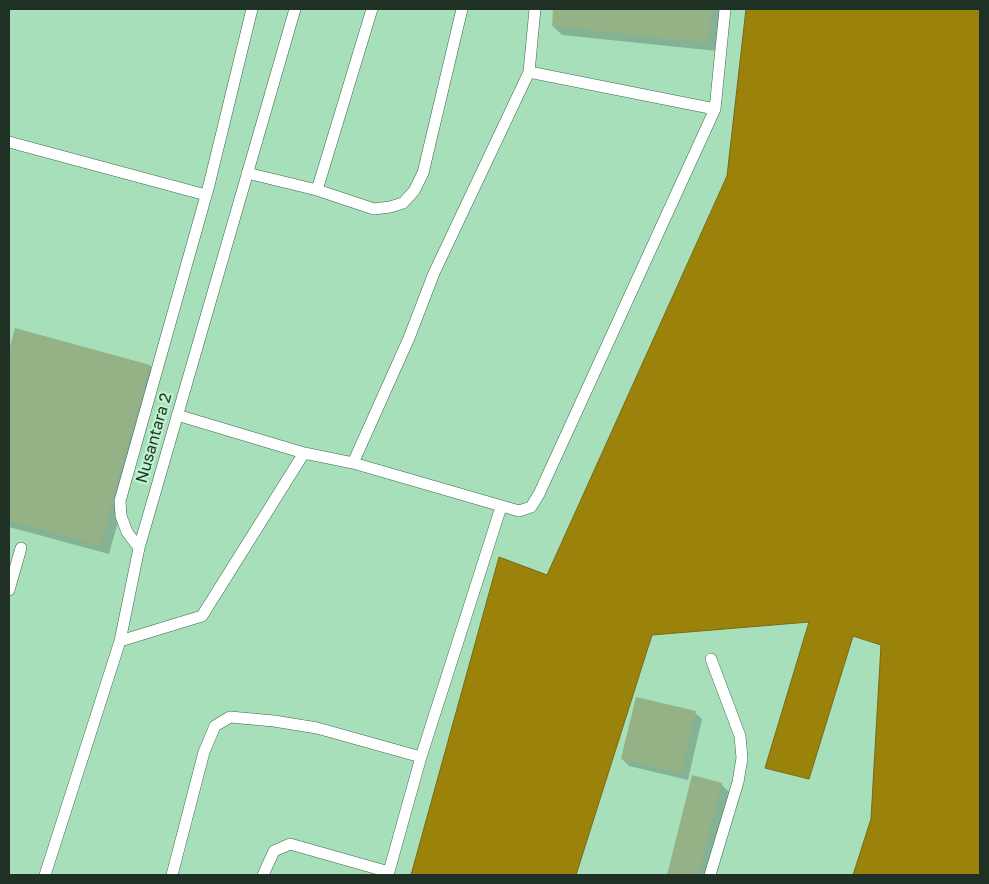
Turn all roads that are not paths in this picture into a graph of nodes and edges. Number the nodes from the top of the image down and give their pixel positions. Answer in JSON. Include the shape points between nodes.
{"nodes":[{"id":1,"x":252,"y":9,"type":"edge"},
{"id":2,"x":295,"y":9,"type":"edge"},
{"id":3,"x":372,"y":9,"type":"edge"},
{"id":4,"x":462,"y":9,"type":"edge"},
{"id":5,"x":535,"y":9,"type":"edge"},
{"id":6,"x":725,"y":9,"type":"edge"},
{"id":7,"x":529,"y":72,"type":"junction"},
{"id":8,"x":715,"y":109,"type":"junction"},
{"id":9,"x":9,"y":142,"type":"edge"},
{"id":10,"x":247,"y":173,"type":"junction"},
{"id":11,"x":317,"y":190,"type":"junction"},
{"id":12,"x":206,"y":195,"type":"junction"},
{"id":13,"x":178,"y":415,"type":"junction"},
{"id":14,"x":304,"y":453,"type":"junction"},
{"id":15,"x":353,"y":463,"type":"junction"},
{"id":16,"x":501,"y":507,"type":"junction"},
{"id":17,"x":21,"y":548,"type":"dead end"},
{"id":18,"x":139,"y":548,"type":"junction"},
{"id":19,"x":9,"y":590,"type":"edge"},
{"id":20,"x":120,"y":641,"type":"junction"},
{"id":21,"x":711,"y":659,"type":"dead end"},
{"id":22,"x":421,"y":757,"type":"junction"},
{"id":23,"x":389,"y":873,"type":"edge"},
{"id":24,"x":45,"y":875,"type":"edge"},
{"id":25,"x":172,"y":875,"type":"edge"},
{"id":26,"x":263,"y":875,"type":"edge"},
{"id":27,"x":710,"y":875,"type":"edge"}],
"edges":[{"from":1,"to":12,"type":"lane"},
{"from":2,"to":10,"type":"lane","name":"Nusantara 2"},
{"from":3,"to":11,"type":"lane"},
{"from":4,"to":11,"type":"lane","via":[[423,174],[414,191],[403,203],[374,209]]},
{"from":5,"to":7,"type":"lane"},
{"from":6,"to":8,"type":"lane"},
{"from":7,"to":8,"type":"lane"},
{"from":7,"to":15,"type":"lane","via":[[434,273]]},
{"from":8,"to":16,"type":"lane","via":[[539,494],[531,507],[519,512]]},
{"from":9,"to":12,"type":"lane"},
{"from":10,"to":11,"type":"lane"},
{"from":10,"to":13,"type":"lane","name":"Nusantara 2"},
{"from":12,"to":18,"type":"lane","via":[[120,501],[127,532]]},
{"from":13,"to":14,"type":"lane"},
{"from":13,"to":18,"type":"lane","name":"Nusantara 2"},
{"from":14,"to":15,"type":"lane"},
{"from":14,"to":20,"type":"lane","via":[[202,616]]},
{"from":15,"to":16,"type":"lane"},
{"from":16,"to":22,"type":"lane"},
{"from":17,"to":19,"type":"lane"},
{"from":18,"to":20,"type":"lane","name":"Nusantara 2"},
{"from":20,"to":24,"type":"lane","name":"Nusantara 2"},
{"from":21,"to":27,"type":"lane","via":[[740,736],[742,758]]},
{"from":22,"to":23,"type":"lane"},
{"from":22,"to":25,"type":"lane","via":[[316,728],[230,717],[215,726],[204,752]]},
{"from":23,"to":26,"type":"lane","via":[[290,844],[274,851]]}]}
